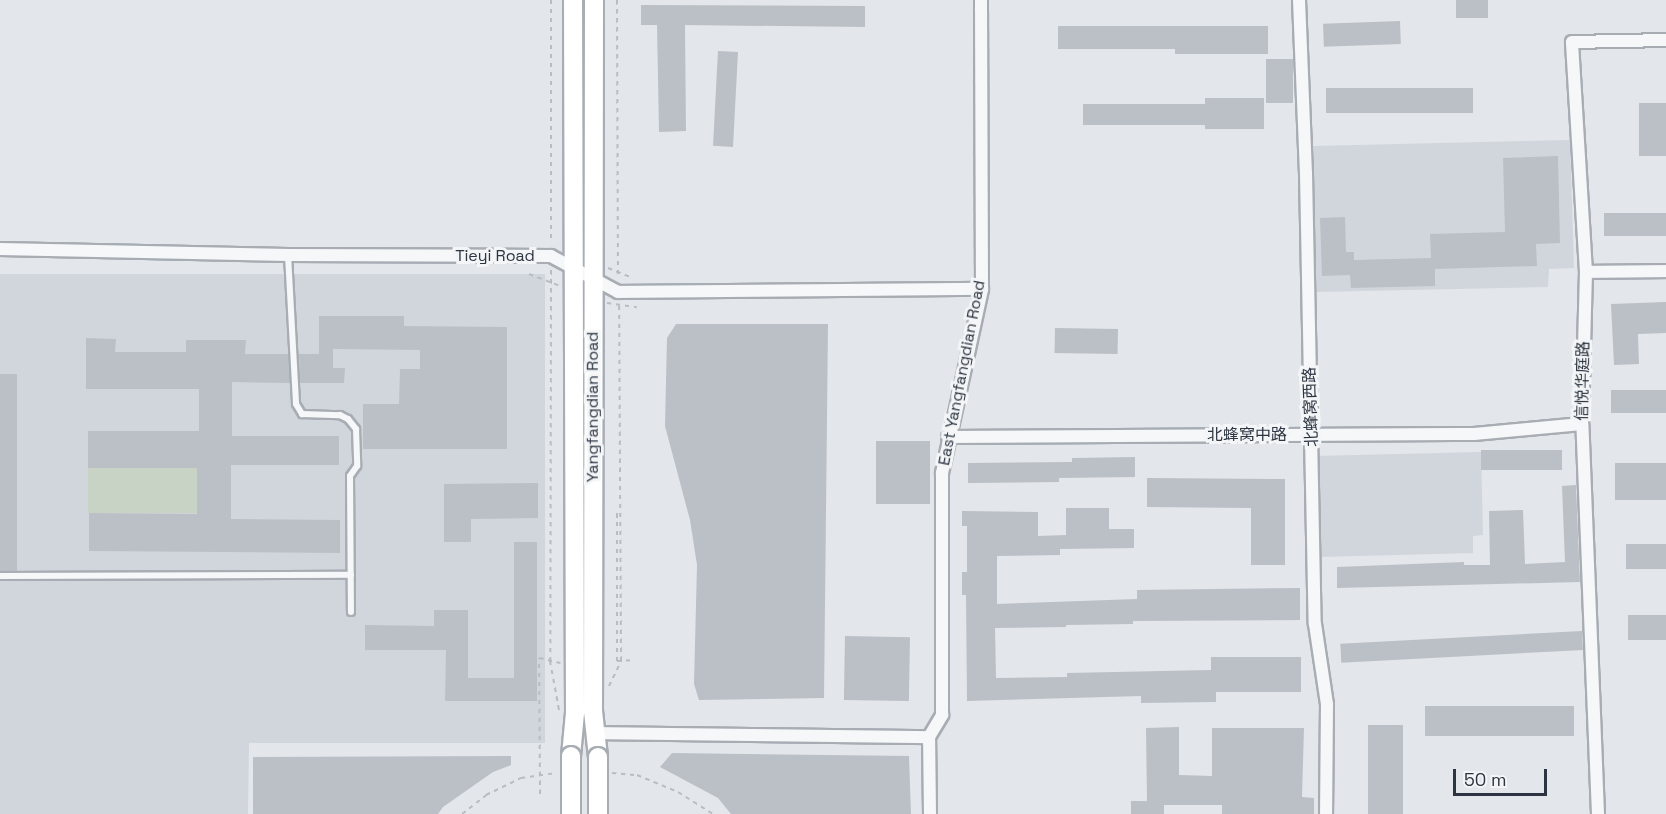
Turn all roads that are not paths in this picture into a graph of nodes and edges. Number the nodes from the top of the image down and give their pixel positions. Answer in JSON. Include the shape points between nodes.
{"nodes":[{"id":1,"x":573,"y":0,"type":"edge"},
{"id":2,"x":594,"y":0,"type":"edge"},
{"id":3,"x":981,"y":0,"type":"edge"},
{"id":4,"x":1299,"y":0,"type":"edge"},
{"id":5,"x":1666,"y":40,"type":"edge"},
{"id":6,"x":0,"y":249,"type":"edge"},
{"id":7,"x":288,"y":255,"type":"junction"},
{"id":8,"x":574,"y":270,"type":"junction"},
{"id":9,"x":1586,"y":272,"type":"junction"},
{"id":10,"x":1666,"y":272,"type":"edge"},
{"id":11,"x":593,"y":279,"type":"junction"},
{"id":12,"x":981,"y":289,"type":"junction"},
{"id":13,"x":1582,"y":424,"type":"junction"},
{"id":14,"x":1312,"y":435,"type":"junction"},
{"id":15,"x":948,"y":437,"type":"junction"},
{"id":16,"x":351,"y":575,"type":"junction"},
{"id":17,"x":0,"y":576,"type":"edge"},
{"id":18,"x":351,"y":612,"type":"dead end"},
{"id":19,"x":596,"y":733,"type":"junction"},
{"id":20,"x":929,"y":737,"type":"junction"},
{"id":21,"x":571,"y":814,"type":"edge"},
{"id":22,"x":598,"y":814,"type":"edge"},
{"id":23,"x":930,"y":814,"type":"edge"},
{"id":24,"x":1326,"y":814,"type":"edge"},
{"id":25,"x":1598,"y":814,"type":"edge"}],
"edges":[{"from":1,"to":8,"type":"main road","name":"Yangfangdian Road"},
{"from":2,"to":11,"type":"main road","name":"Yangfangdian Road"},
{"from":3,"to":12,"type":"street","name":"East Yangfangdian Road"},
{"from":4,"to":14,"type":"street","name":"北蜂窝西路"},
{"from":5,"to":9,"type":"street","name":"信悦华庭路","via":[[1572,42]]},
{"from":6,"to":7,"type":"street","name":"Tieyi Road"},
{"from":7,"to":8,"type":"street","name":"Tieyi Road","via":[[551,256]]},
{"from":7,"to":16,"type":"lane","via":[[296,404],[302,414],[340,415],[356,429],[357,466],[350,476]]},
{"from":8,"to":11,"type":"street","name":"Tieyi Road"},
{"from":8,"to":21,"type":"main road","name":"Yangfangdian Road","bridge":true},
{"from":9,"to":10,"type":"street"},
{"from":9,"to":13,"type":"street","name":"信悦华庭路"},
{"from":11,"to":12,"type":"street","name":"Tieyi Road","via":[[618,292]]},
{"from":11,"to":19,"type":"main road","name":"Yangfangdian Road"},
{"from":12,"to":15,"type":"street","name":"East Yangfangdian Road"},
{"from":13,"to":14,"type":"street","name":"北蜂窝中路","via":[[1474,434]]},
{"from":13,"to":25,"type":"street","name":"信悦华庭路"},
{"from":14,"to":15,"type":"street","name":"北蜂窝中路"},
{"from":14,"to":24,"type":"street","name":"北蜂窝西路","via":[[1315,624],[1327,704]]},
{"from":15,"to":20,"type":"street","name":"East Yangfangdian Road","via":[[942,473],[942,715]]},
{"from":16,"to":17,"type":"lane"},
{"from":16,"to":18,"type":"lane"},
{"from":19,"to":20,"type":"street"},
{"from":19,"to":22,"type":"main road","name":"Yangfangdian Road","bridge":true,"via":[[601,765]]},
{"from":20,"to":23,"type":"street","name":"East Yangfangdian Road"}]}
